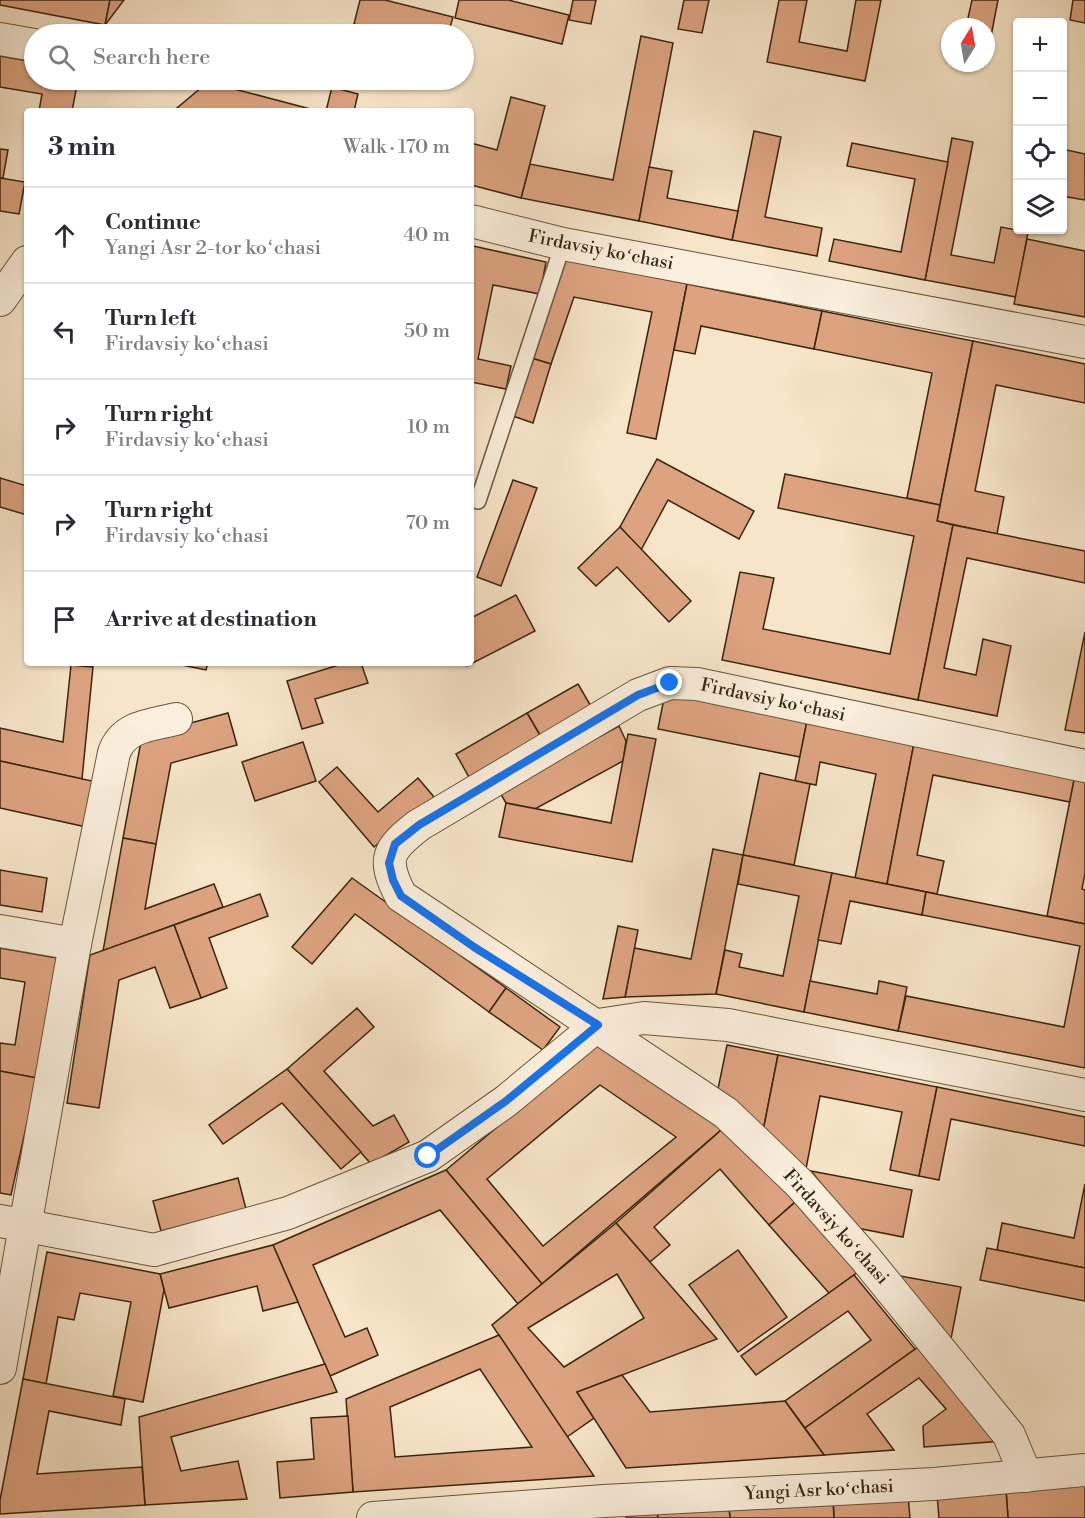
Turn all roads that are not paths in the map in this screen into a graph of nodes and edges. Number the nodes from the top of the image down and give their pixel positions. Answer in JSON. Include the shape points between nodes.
{"nodes":[{"id":1,"x":0,"y":39,"type":"edge"},
{"id":2,"x":24,"y":43,"type":"edge"},
{"id":3,"x":474,"y":222,"type":"edge"},
{"id":4,"x":563,"y":244,"type":"junction"},
{"id":5,"x":24,"y":266,"type":"edge"},
{"id":6,"x":0,"y":300,"type":"edge"},
{"id":7,"x":1085,"y":342,"type":"edge"},
{"id":8,"x":478,"y":501,"type":"dead end"},
{"id":9,"x":176,"y":719,"type":"dead end"},
{"id":10,"x":1085,"y":766,"type":"edge"},
{"id":11,"x":0,"y":931,"type":"edge"},
{"id":12,"x":75,"y":944,"type":"junction"},
{"id":13,"x":598,"y":1025,"type":"junction"},
{"id":14,"x":1085,"y":1095,"type":"edge"},
{"id":15,"x":13,"y":1223,"type":"edge"},
{"id":16,"x":0,"y":1368,"type":"edge"},
{"id":17,"x":1085,"y":1470,"type":"edge"},
{"id":18,"x":1026,"y":1476,"type":"junction"},
{"id":19,"x":373,"y":1518,"type":"edge"}],
"edges":[{"from":1,"to":2,"type":"street"},
{"from":3,"to":4,"type":"street","name":"Firdavsiy koʻchasi"},
{"from":4,"to":7,"type":"street","name":"Firdavsiy koʻchasi"},
{"from":4,"to":8,"type":"lane"},
{"from":5,"to":6,"type":"street"},
{"from":9,"to":12,"type":"street","via":[[131,731],[117,745]]},
{"from":10,"to":13,"type":"street","name":"Firdavsiy koʻchasi","via":[[697,684],[670,683],[638,695],[419,825],[395,844],[389,863],[401,896]]},
{"from":11,"to":12,"type":"street"},
{"from":12,"to":15,"type":"street"},
{"from":13,"to":14,"type":"street","via":[[644,1018],[728,1025]]},
{"from":13,"to":15,"type":"street","via":[[506,1101],[428,1156],[288,1214],[153,1250]]},
{"from":13,"to":18,"type":"street","name":"Firdavsiy koʻchasi","via":[[726,1113],[799,1183],[865,1257],[1009,1435]]},
{"from":15,"to":16,"type":"street"},
{"from":17,"to":18,"type":"street","name":"Yangi Asr koʻchasi"},
{"from":18,"to":19,"type":"street","name":"Yangi Asr koʻchasi"}]}
